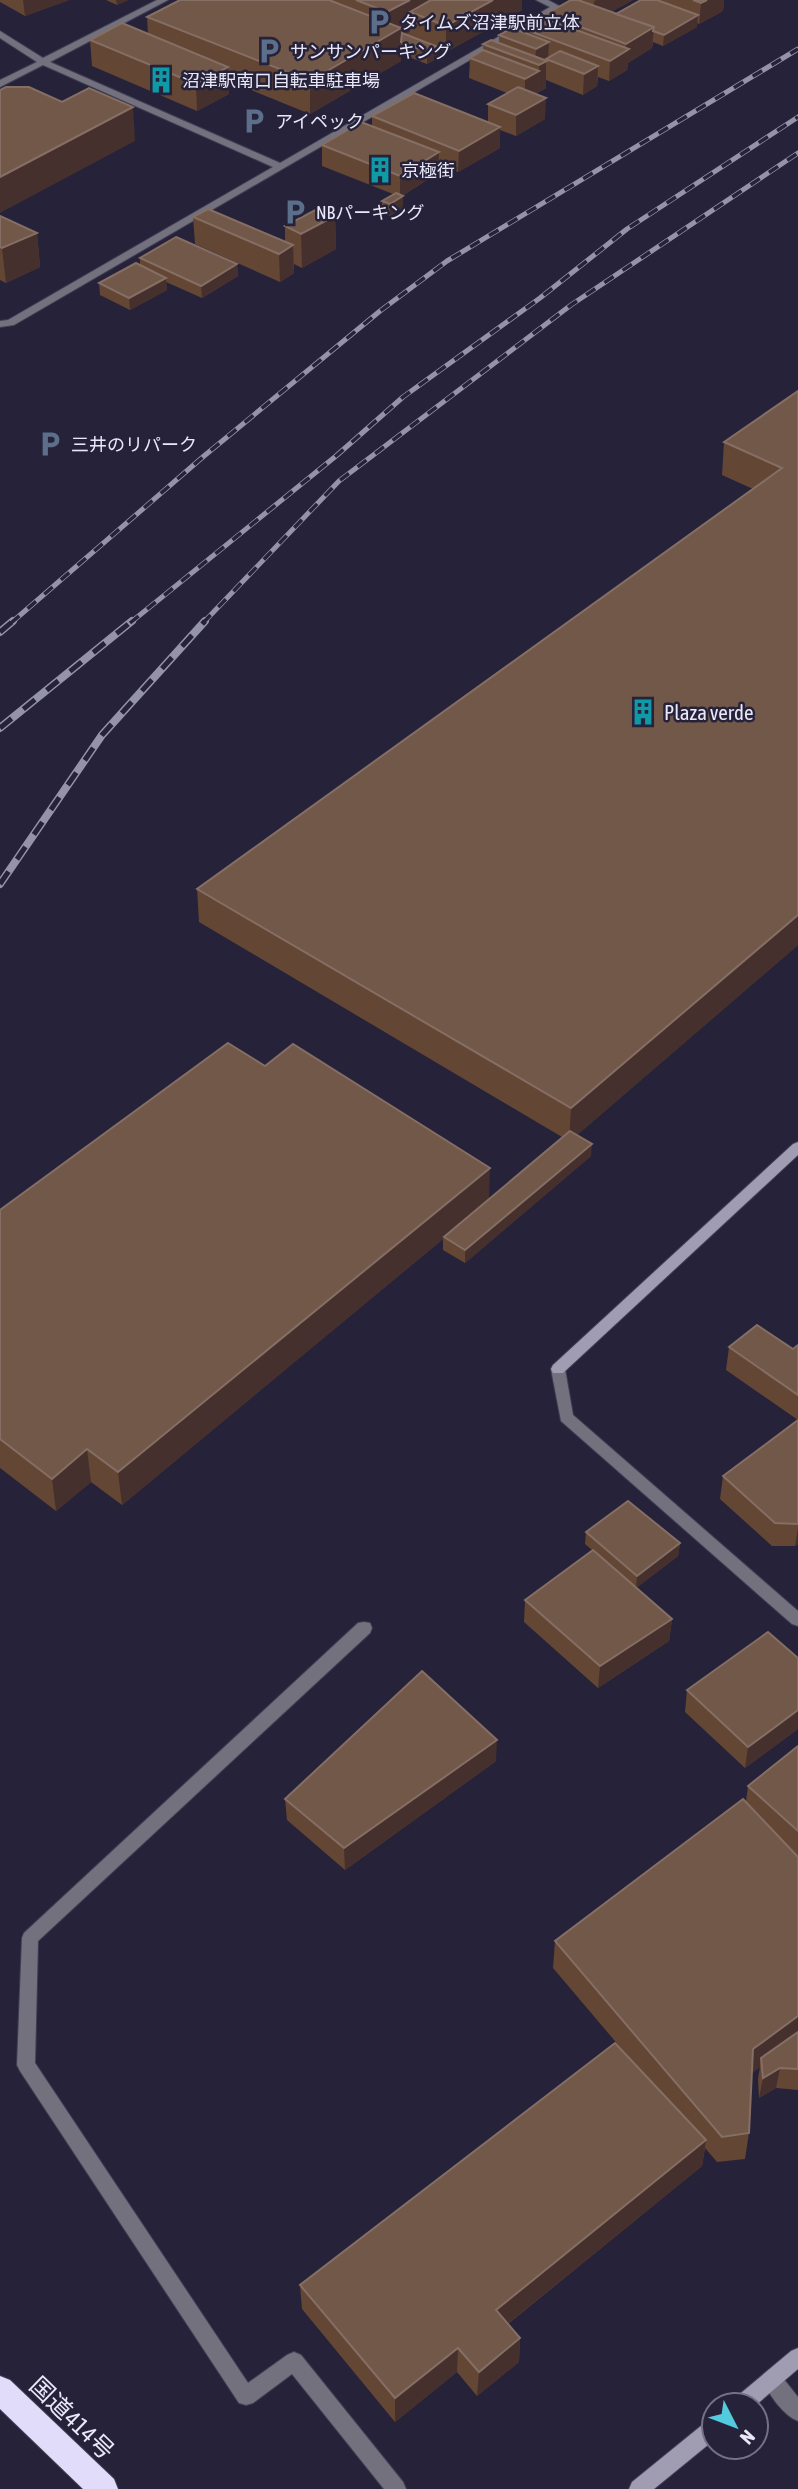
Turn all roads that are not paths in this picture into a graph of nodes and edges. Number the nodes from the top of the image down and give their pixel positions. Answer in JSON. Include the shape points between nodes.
{"nodes":[{"id":1,"x":164,"y":0,"type":"edge"},
{"id":2,"x":540,"y":0,"type":"edge"},
{"id":3,"x":0,"y":34,"type":"edge"},
{"id":4,"x":43,"y":62,"type":"junction"},
{"id":5,"x":0,"y":83,"type":"edge"},
{"id":6,"x":279,"y":166,"type":"junction"},
{"id":7,"x":0,"y":324,"type":"edge"},
{"id":8,"x":798,"y":1147,"type":"edge"},
{"id":9,"x":798,"y":1620,"type":"edge"},
{"id":10,"x":364,"y":1628,"type":"dead end"},
{"id":11,"x":798,"y":2357,"type":"edge"},
{"id":12,"x":772,"y":2380,"type":"junction"},
{"id":13,"x":0,"y":2390,"type":"edge"},
{"id":14,"x":759,"y":2391,"type":"edge"},
{"id":15,"x":798,"y":2412,"type":"edge"},
{"id":16,"x":700,"y":2439,"type":"edge"},
{"id":17,"x":104,"y":2489,"type":"edge"},
{"id":18,"x":396,"y":2489,"type":"edge"},
{"id":19,"x":639,"y":2489,"type":"edge"}],
"edges":[{"from":1,"to":4,"type":"street"},
{"from":2,"to":6,"type":"street","via":[[557,7]]},
{"from":3,"to":4,"type":"street"},
{"from":4,"to":5,"type":"street"},
{"from":4,"to":6,"type":"street"},
{"from":6,"to":7,"type":"street","via":[[10,323]]},
{"from":8,"to":9,"type":"street","via":[[558,1369],[566,1417]]},
{"from":10,"to":18,"type":"street","via":[[30,1938],[26,2066],[246,2396],[294,2361]]},
{"from":11,"to":12,"type":"street"},
{"from":12,"to":14,"type":"street"},
{"from":12,"to":15,"type":"street"},
{"from":13,"to":17,"type":"highway","name":"国道414号"},
{"from":16,"to":19,"type":"street"}]}
